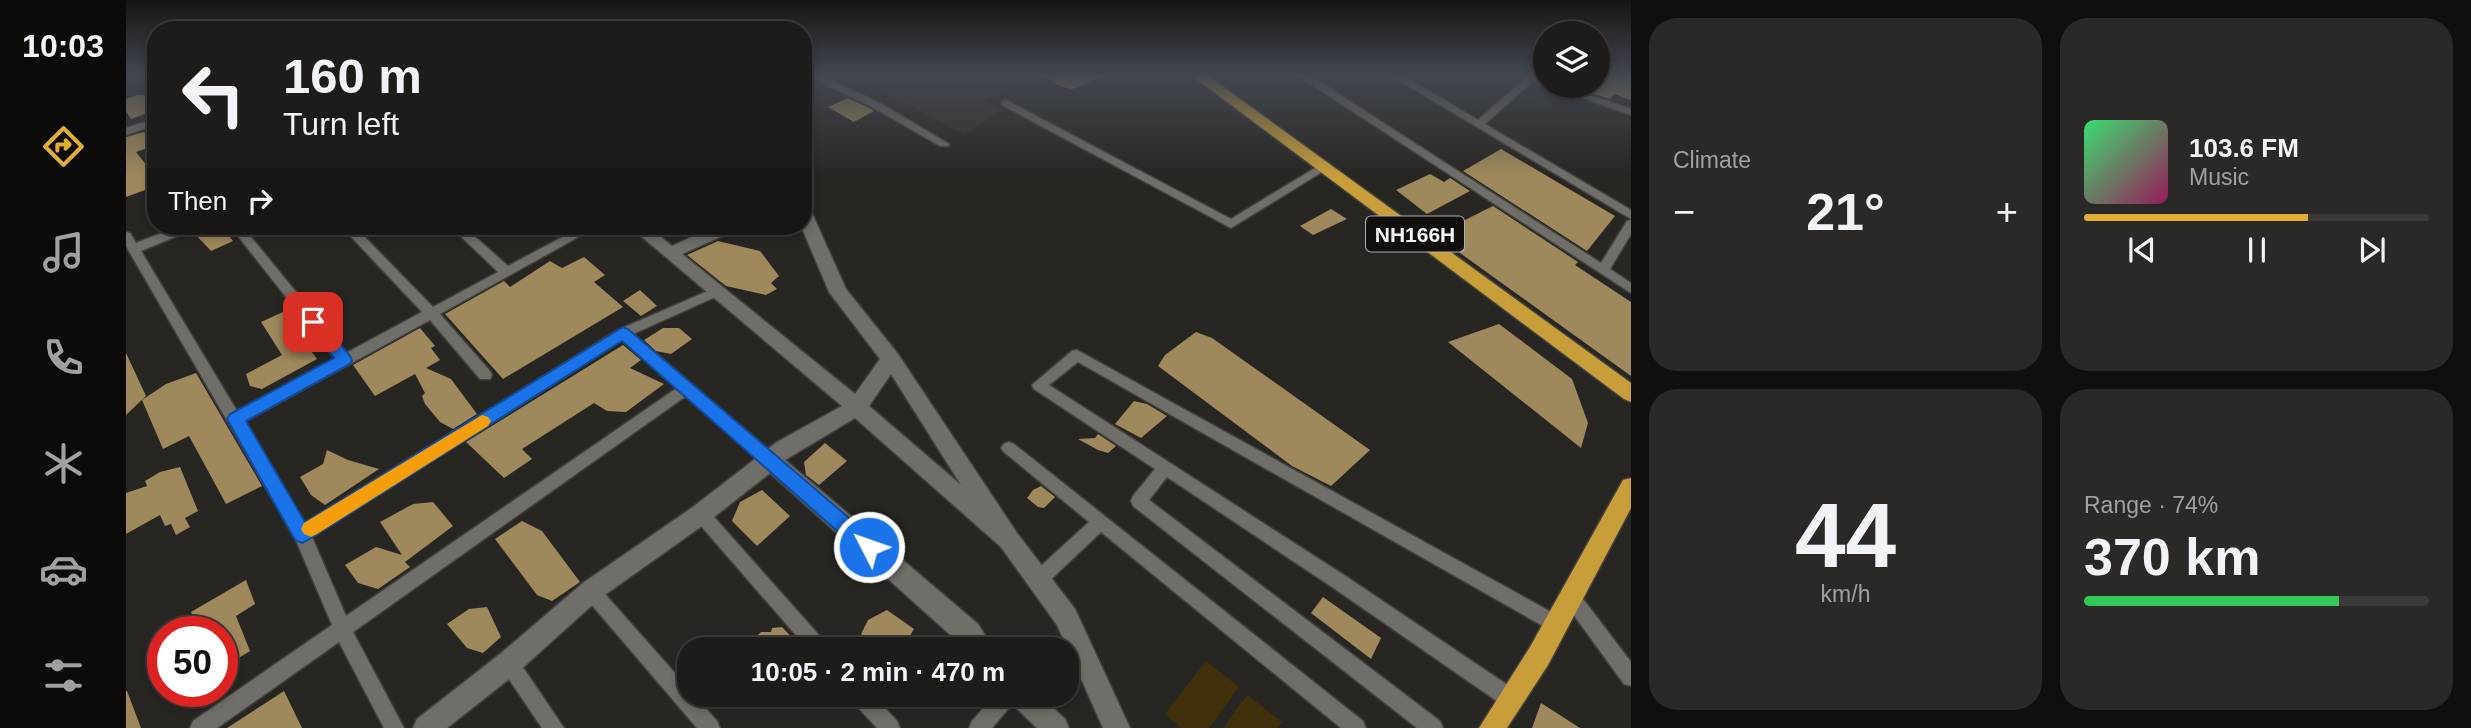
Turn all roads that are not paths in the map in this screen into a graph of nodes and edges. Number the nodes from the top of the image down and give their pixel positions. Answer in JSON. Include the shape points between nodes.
{"nodes":[{"id":1,"x":883,"y":109,"type":"edge"},
{"id":2,"x":1017,"y":109,"type":"edge"},
{"id":3,"x":1245,"y":109,"type":"edge"},
{"id":4,"x":1354,"y":109,"type":"edge"},
{"id":5,"x":1451,"y":109,"type":"edge"},
{"id":6,"x":1494,"y":109,"type":"edge"},
{"id":7,"x":147,"y":125,"type":"edge"},
{"id":8,"x":1478,"y":125,"type":"junction"},
{"id":9,"x":126,"y":132,"type":"edge"},
{"id":10,"x":944,"y":145,"type":"dead end"},
{"id":11,"x":1324,"y":167,"type":"junction"},
{"id":12,"x":1631,"y":215,"type":"edge"},
{"id":13,"x":1631,"y":224,"type":"edge"},
{"id":14,"x":812,"y":232,"type":"edge"},
{"id":15,"x":158,"y":235,"type":"edge"},
{"id":16,"x":243,"y":235,"type":"edge"},
{"id":17,"x":356,"y":235,"type":"edge"},
{"id":18,"x":466,"y":235,"type":"edge"},
{"id":19,"x":575,"y":235,"type":"edge"},
{"id":20,"x":648,"y":235,"type":"edge"},
{"id":21,"x":710,"y":235,"type":"edge"},
{"id":22,"x":130,"y":243,"type":"edge"},
{"id":23,"x":670,"y":253,"type":"junction"},
{"id":24,"x":1603,"y":270,"type":"junction"},
{"id":25,"x":506,"y":272,"type":"junction"},
{"id":26,"x":1631,"y":289,"type":"edge"},
{"id":27,"x":717,"y":291,"type":"junction"},
{"id":28,"x":431,"y":313,"type":"junction"},
{"id":29,"x":623,"y":333,"type":"junction"},
{"id":30,"x":891,"y":359,"type":"junction"},
{"id":31,"x":344,"y":360,"type":"junction"},
{"id":32,"x":485,"y":375,"type":"dead end"},
{"id":33,"x":687,"y":388,"type":"junction"},
{"id":34,"x":1631,"y":394,"type":"edge"},
{"id":35,"x":857,"y":407,"type":"junction"},
{"id":36,"x":236,"y":419,"type":"junction"},
{"id":37,"x":1009,"y":448,"type":"dead end"},
{"id":38,"x":770,"y":460,"type":"junction"},
{"id":39,"x":1166,"y":467,"type":"junction"},
{"id":40,"x":1631,"y":487,"type":"edge"},
{"id":41,"x":701,"y":514,"type":"junction"},
{"id":42,"x":1100,"y":522,"type":"junction"},
{"id":43,"x":302,"y":534,"type":"junction"},
{"id":44,"x":1009,"y":540,"type":"junction"},
{"id":45,"x":1038,"y":580,"type":"junction"},
{"id":46,"x":591,"y":591,"type":"junction"},
{"id":47,"x":1571,"y":597,"type":"junction"},
{"id":48,"x":1556,"y":624,"type":"junction"},
{"id":49,"x":342,"y":627,"type":"junction"},
{"id":50,"x":809,"y":637,"type":"edge"},
{"id":51,"x":972,"y":637,"type":"edge"},
{"id":52,"x":509,"y":663,"type":"junction"},
{"id":53,"x":1631,"y":677,"type":"edge"},
{"id":54,"x":1511,"y":699,"type":"junction"},
{"id":55,"x":871,"y":707,"type":"edge"},
{"id":56,"x":997,"y":707,"type":"edge"},
{"id":57,"x":1034,"y":707,"type":"edge"},
{"id":58,"x":200,"y":728,"type":"edge"},
{"id":59,"x":394,"y":728,"type":"edge"},
{"id":60,"x":426,"y":728,"type":"edge"},
{"id":61,"x":554,"y":728,"type":"edge"},
{"id":62,"x":710,"y":728,"type":"edge"},
{"id":63,"x":890,"y":728,"type":"edge"},
{"id":64,"x":979,"y":728,"type":"edge"},
{"id":65,"x":1056,"y":728,"type":"edge"},
{"id":66,"x":1117,"y":728,"type":"edge"},
{"id":67,"x":1356,"y":728,"type":"edge"},
{"id":68,"x":1433,"y":728,"type":"edge"},
{"id":69,"x":1492,"y":728,"type":"edge"}],
"edges":[{"from":1,"to":10,"type":"street"},
{"from":2,"to":11,"type":"street","via":[[1231,224]]},
{"from":3,"to":11,"type":"highway","number":"NH166H"},
{"from":4,"to":24,"type":"street"},
{"from":5,"to":8,"type":"street"},
{"from":6,"to":8,"type":"street"},
{"from":7,"to":9,"type":"street"},
{"from":8,"to":12,"type":"street"},
{"from":11,"to":34,"type":"highway","number":"NH166H"},
{"from":13,"to":24,"type":"street"},
{"from":14,"to":30,"type":"main road","via":[[838,292]]},
{"from":15,"to":22,"type":"street"},
{"from":16,"to":31,"type":"street"},
{"from":17,"to":28,"type":"street"},
{"from":18,"to":25,"type":"street"},
{"from":19,"to":25,"type":"street"},
{"from":20,"to":23,"type":"main road"},
{"from":21,"to":23,"type":"main road"},
{"from":22,"to":36,"type":"street"},
{"from":23,"to":27,"type":"main road"},
{"from":24,"to":26,"type":"street"},
{"from":25,"to":28,"type":"street"},
{"from":27,"to":29,"type":"street"},
{"from":27,"to":35,"type":"main road"},
{"from":28,"to":31,"type":"street"},
{"from":28,"to":32,"type":"street"},
{"from":29,"to":33,"type":"street"},
{"from":29,"to":43,"type":"street"},
{"from":30,"to":35,"type":"main road"},
{"from":30,"to":44,"type":"main road"},
{"from":31,"to":36,"type":"street"},
{"from":33,"to":38,"type":"street"},
{"from":33,"to":49,"type":"street"},
{"from":35,"to":38,"type":"main road"},
{"from":35,"to":44,"type":"main road"},
{"from":36,"to":43,"type":"street"},
{"from":37,"to":42,"type":"street"},
{"from":38,"to":41,"type":"main road"},
{"from":38,"to":51,"type":"main road"},
{"from":39,"to":48,"type":"street","via":[[1039,385],[1077,355]]},
{"from":39,"to":54,"type":"street"},
{"from":39,"to":68,"type":"street","via":[[1139,501]]},
{"from":40,"to":47,"type":"highway"},
{"from":41,"to":46,"type":"main road"},
{"from":41,"to":50,"type":"street"},
{"from":42,"to":45,"type":"street"},
{"from":42,"to":67,"type":"street"},
{"from":43,"to":49,"type":"street"},
{"from":44,"to":45,"type":"main road"},
{"from":45,"to":66,"type":"main road","via":[[1066,617]]},
{"from":46,"to":52,"type":"main road"},
{"from":46,"to":62,"type":"street"},
{"from":47,"to":48,"type":"highway"},
{"from":47,"to":53,"type":"street"},
{"from":48,"to":54,"type":"highway"},
{"from":49,"to":58,"type":"street"},
{"from":49,"to":59,"type":"street"},
{"from":52,"to":60,"type":"main road"},
{"from":52,"to":61,"type":"street"},
{"from":54,"to":69,"type":"highway"},
{"from":55,"to":63,"type":"street"},
{"from":56,"to":64,"type":"street"},
{"from":57,"to":65,"type":"main road"}]}
